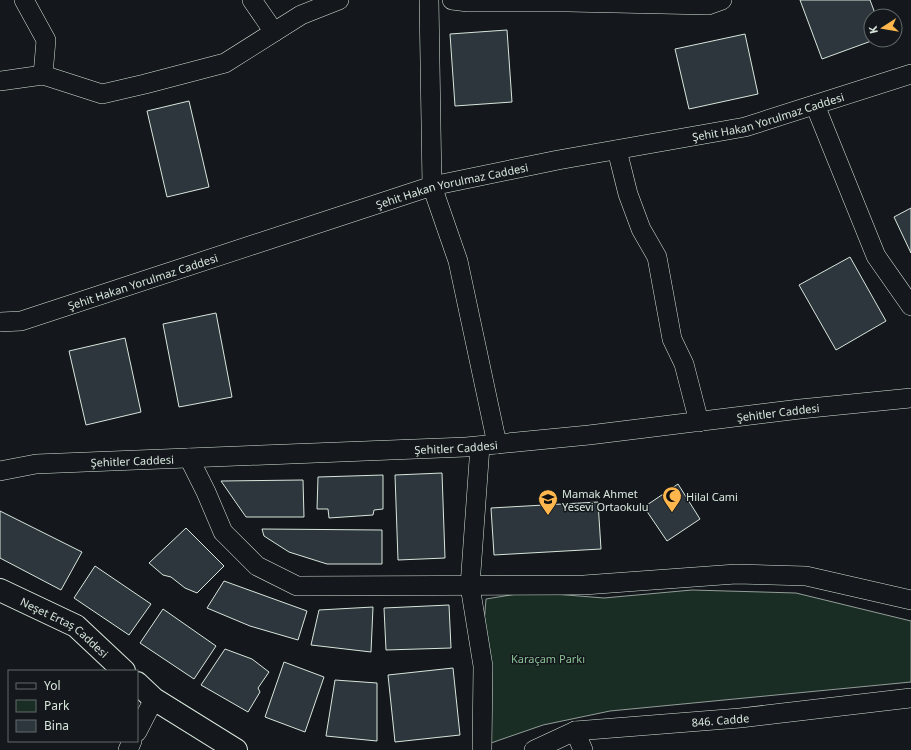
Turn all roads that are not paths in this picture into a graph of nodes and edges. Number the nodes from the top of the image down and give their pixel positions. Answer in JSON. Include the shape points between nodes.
{"nodes":[{"id":1,"x":24,"y":0,"type":"edge"},
{"id":2,"x":252,"y":0,"type":"edge"},
{"id":3,"x":339,"y":0,"type":"edge"},
{"id":4,"x":429,"y":0,"type":"edge"},
{"id":5,"x":452,"y":0,"type":"edge"},
{"id":6,"x":722,"y":0,"type":"edge"},
{"id":7,"x":304,"y":8,"type":"edge"},
{"id":8,"x":274,"y":32,"type":"junction"},
{"id":9,"x":911,"y":74,"type":"edge"},
{"id":10,"x":43,"y":75,"type":"junction"},
{"id":11,"x":0,"y":81,"type":"edge"},
{"id":12,"x":815,"y":105,"type":"junction"},
{"id":13,"x":617,"y":150,"type":"junction"},
{"id":14,"x":432,"y":186,"type":"junction"},
{"id":15,"x":911,"y":306,"type":"edge"},
{"id":16,"x":0,"y":322,"type":"edge"},
{"id":17,"x":911,"y":398,"type":"edge"},
{"id":18,"x":699,"y":422,"type":"junction"},
{"id":19,"x":488,"y":445,"type":"junction"},
{"id":20,"x":189,"y":458,"type":"junction"},
{"id":21,"x":0,"y":471,"type":"edge"},
{"id":22,"x":470,"y":586,"type":"junction"},
{"id":23,"x":0,"y":590,"type":"edge"},
{"id":24,"x":911,"y":600,"type":"edge"},
{"id":25,"x":123,"y":670,"type":"edge"},
{"id":26,"x":138,"y":684,"type":"edge"},
{"id":27,"x":911,"y":698,"type":"edge"},
{"id":28,"x":154,"y":699,"type":"junction"},
{"id":29,"x":138,"y":730,"type":"edge"},
{"id":30,"x":575,"y":731,"type":"junction"},
{"id":31,"x":236,"y":750,"type":"edge"},
{"id":32,"x":482,"y":750,"type":"edge"},
{"id":33,"x":534,"y":750,"type":"edge"},
{"id":34,"x":583,"y":750,"type":"edge"}],
"edges":[{"from":1,"to":10,"type":"street","via":[[46,40]]},
{"from":2,"to":8,"type":"street"},
{"from":3,"to":7,"type":"street"},
{"from":4,"to":14,"type":"street"},
{"from":5,"to":6,"type":"street","via":[[708,5]]},
{"from":7,"to":8,"type":"street"},
{"from":8,"to":10,"type":"street","via":[[225,63],[102,94]]},
{"from":9,"to":12,"type":"street","name":"Şehit Hakan Yorulmaz Caddesi"},
{"from":10,"to":11,"type":"street"},
{"from":12,"to":13,"type":"street","name":"Şehit Hakan Yorulmaz Caddesi","via":[[745,127]]},
{"from":12,"to":15,"type":"street","via":[[876,256]]},
{"from":13,"to":14,"type":"street","name":"Şehit Hakan Yorulmaz Caddesi"},
{"from":13,"to":18,"type":"street","via":[[628,194],[641,229],[656,257],[672,339],[684,364]]},
{"from":14,"to":16,"type":"street","name":"Şehit Hakan Yorulmaz Caddesi","via":[[21,320]]},
{"from":14,"to":19,"type":"street","via":[[458,261]]},
{"from":17,"to":18,"type":"street","name":"Şehitler Caddesi"},
{"from":18,"to":19,"type":"street","name":"Şehitler Caddesi"},
{"from":19,"to":20,"type":"street","name":"Şehitler Caddesi"},
{"from":19,"to":22,"type":"street"},
{"from":20,"to":21,"type":"street","name":"Şehitler Caddesi","via":[[36,464]]},
{"from":20,"to":22,"type":"street","via":[[223,532],[257,566],[297,586]]},
{"from":22,"to":24,"type":"street","via":[[584,585],[736,574],[806,576]]},
{"from":22,"to":32,"type":"street","via":[[483,666]]},
{"from":23,"to":25,"type":"main road","name":"Neşet Ertaş Caddesi","via":[[76,626]]},
{"from":26,"to":28,"type":"main road"},
{"from":27,"to":30,"type":"street","name":"846. Cadde","via":[[740,718]]},
{"from":28,"to":29,"type":"street"},
{"from":28,"to":31,"type":"main road"},
{"from":30,"to":33,"type":"street","name":"846. Cadde"},
{"from":30,"to":34,"type":"street"}]}
